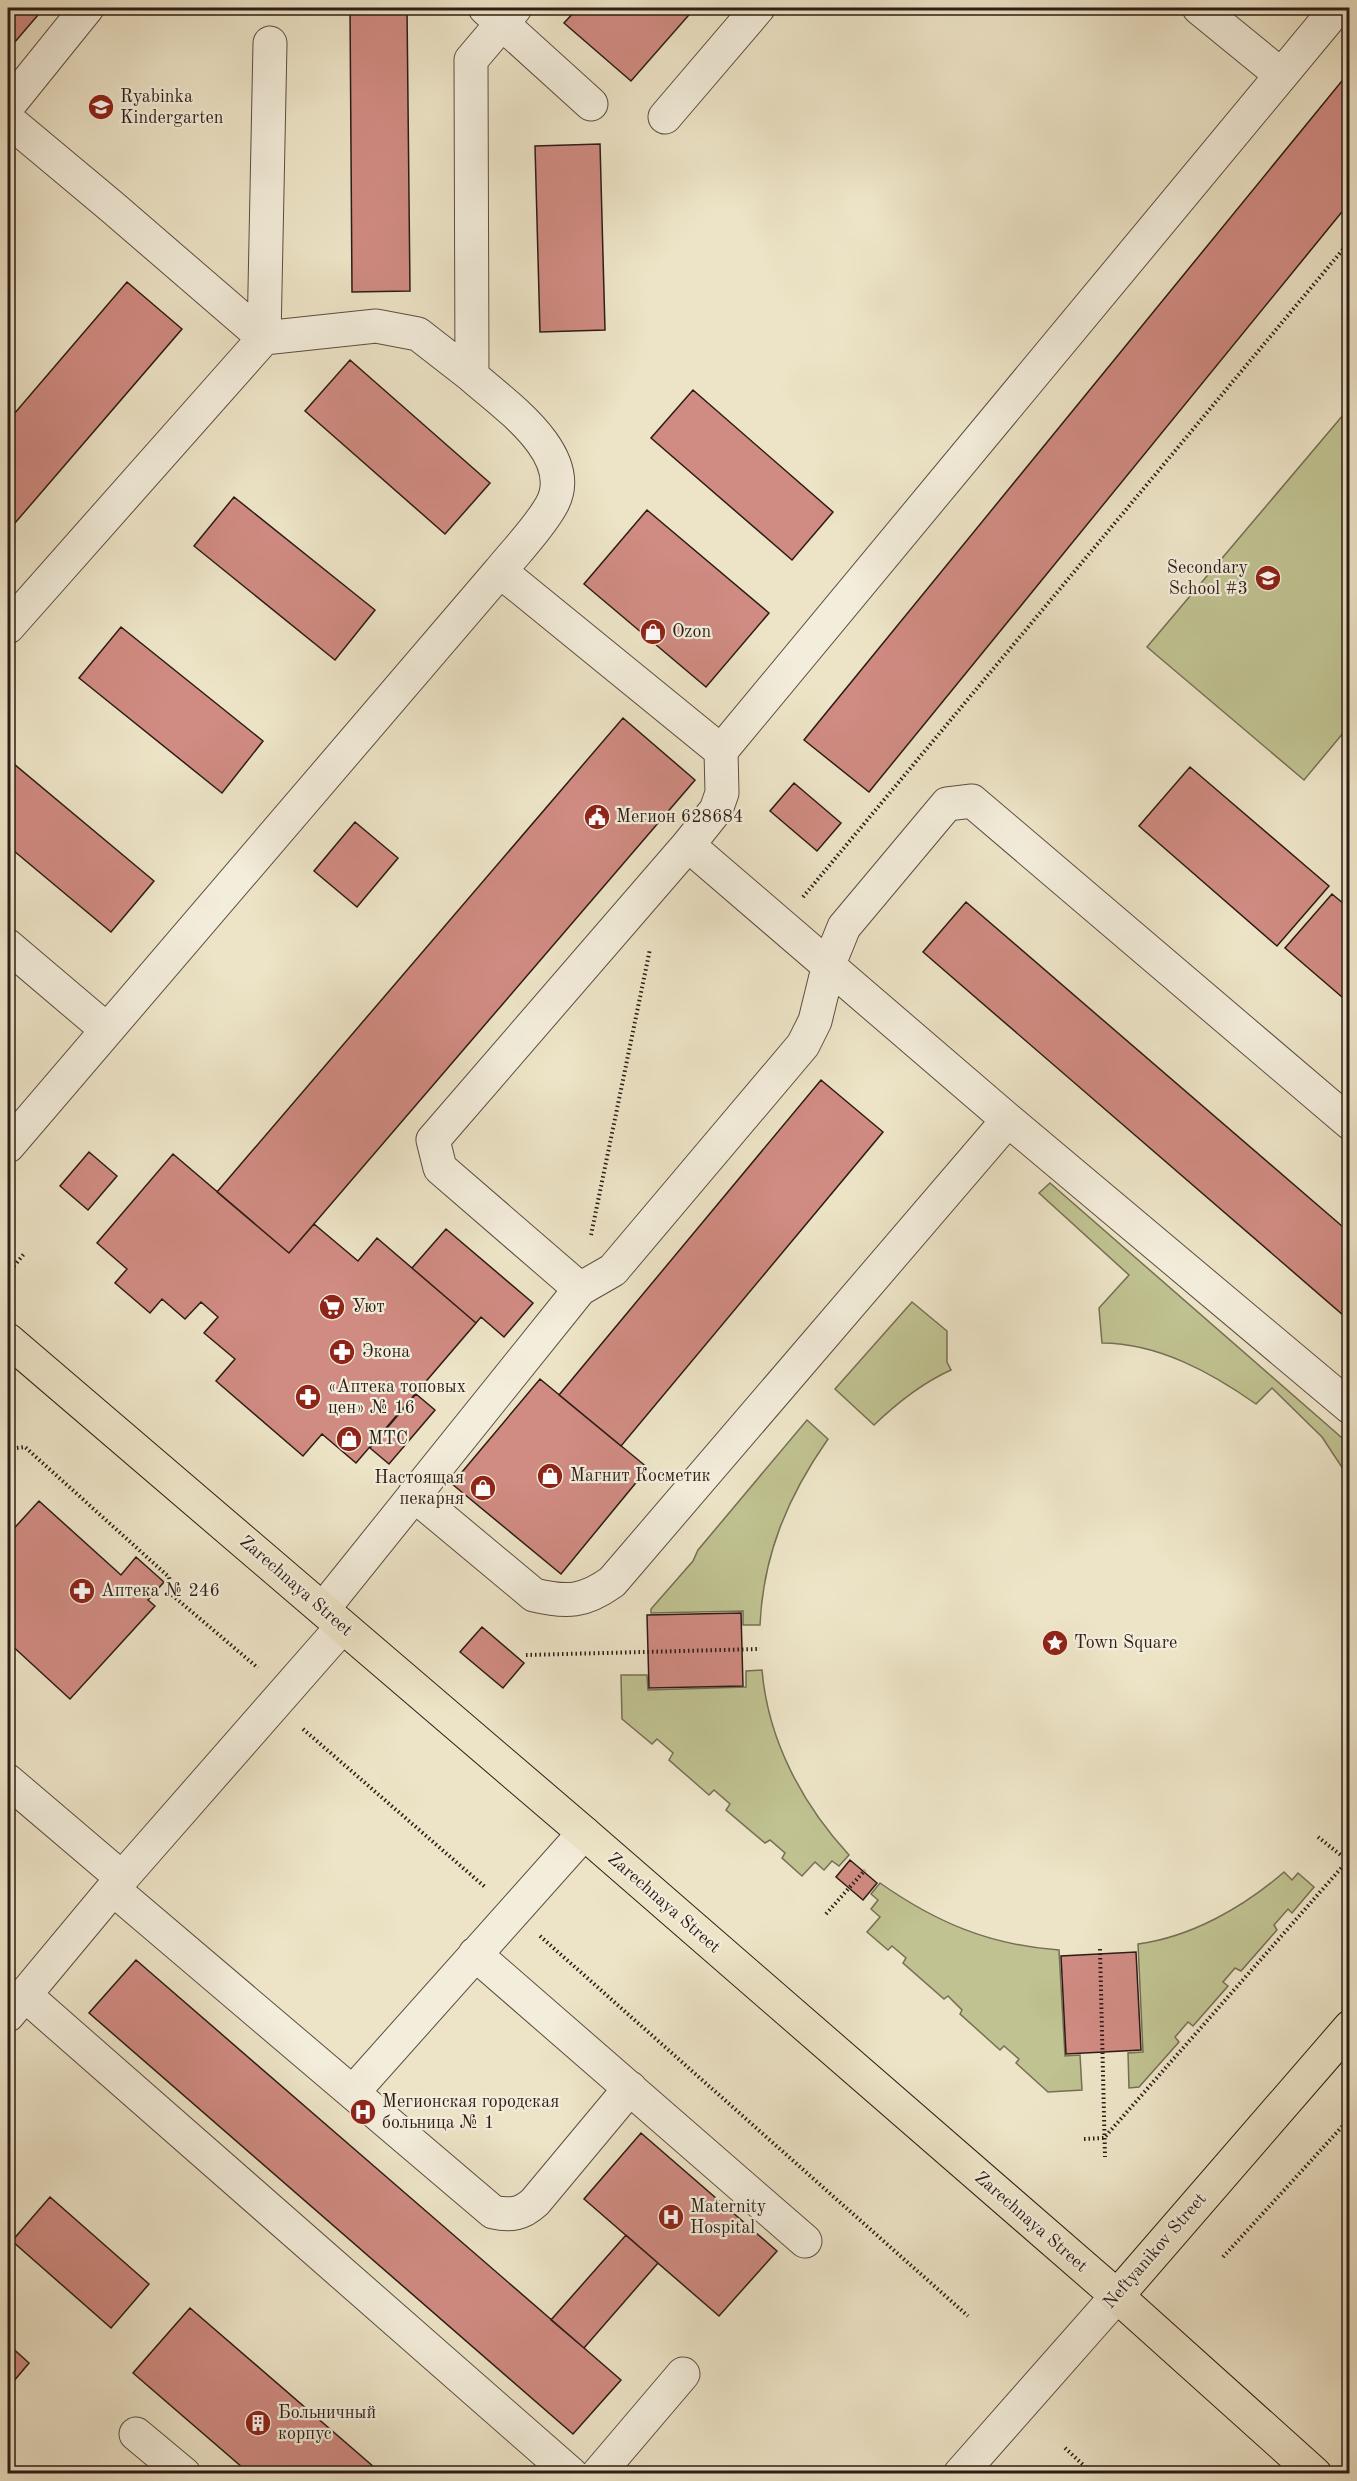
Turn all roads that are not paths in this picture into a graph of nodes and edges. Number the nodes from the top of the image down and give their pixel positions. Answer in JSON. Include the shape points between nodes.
{"nodes":[{"id":1,"x":87,"y":8,"type":"edge"},
{"id":2,"x":758,"y":8,"type":"edge"},
{"id":3,"x":1199,"y":8,"type":"edge"},
{"id":4,"x":1337,"y":8,"type":"edge"},
{"id":5,"x":500,"y":13,"type":"edge"},
{"id":6,"x":270,"y":43,"type":"dead end"},
{"id":7,"x":1281,"y":75,"type":"junction"},
{"id":8,"x":591,"y":104,"type":"dead end"},
{"id":9,"x":8,"y":106,"type":"edge"},
{"id":10,"x":665,"y":117,"type":"dead end"},
{"id":11,"x":8,"y":120,"type":"edge"},
{"id":12,"x":264,"y":338,"type":"junction"},
{"id":13,"x":472,"y":376,"type":"junction"},
{"id":14,"x":500,"y":572,"type":"junction"},
{"id":15,"x":13,"y":609,"type":"edge"},
{"id":16,"x":721,"y":751,"type":"junction"},
{"id":17,"x":688,"y":845,"type":"junction"},
{"id":18,"x":8,"y":946,"type":"edge"},
{"id":19,"x":829,"y":964,"type":"junction"},
{"id":20,"x":107,"y":1030,"type":"junction"},
{"id":21,"x":1008,"y":1120,"type":"junction"},
{"id":22,"x":1350,"y":1123,"type":"edge"},
{"id":23,"x":8,"y":1146,"type":"edge"},
{"id":24,"x":580,"y":1289,"type":"junction"},
{"id":25,"x":11,"y":1350,"type":"edge"},
{"id":26,"x":1350,"y":1407,"type":"edge"},
{"id":27,"x":414,"y":1495,"type":"junction"},
{"id":28,"x":333,"y":1618,"type":"junction"},
{"id":29,"x":8,"y":1781,"type":"edge"},
{"id":30,"x":584,"y":1833,"type":"junction"},
{"id":31,"x":117,"y":1884,"type":"junction"},
{"id":32,"x":476,"y":1954,"type":"junction"},
{"id":33,"x":16,"y":2005,"type":"edge"},
{"id":34,"x":1350,"y":2027,"type":"edge"},
{"id":35,"x":630,"y":2088,"type":"junction"},
{"id":36,"x":353,"y":2092,"type":"junction"},
{"id":37,"x":805,"y":2241,"type":"dead end"},
{"id":38,"x":1117,"y":2296,"type":"junction"},
{"id":39,"x":683,"y":2374,"type":"dead end"},
{"id":40,"x":136,"y":2434,"type":"dead end"},
{"id":41,"x":184,"y":2474,"type":"edge"},
{"id":42,"x":571,"y":2474,"type":"edge"},
{"id":43,"x":598,"y":2474,"type":"edge"},
{"id":44,"x":960,"y":2474,"type":"edge"},
{"id":45,"x":1315,"y":2474,"type":"edge"}],
"edges":[{"from":1,"to":9,"type":"street"},
{"from":2,"to":10,"type":"street"},
{"from":3,"to":7,"type":"street"},
{"from":4,"to":7,"type":"street"},
{"from":5,"to":8,"type":"street"},
{"from":5,"to":13,"type":"street","via":[[471,60]]},
{"from":6,"to":12,"type":"street"},
{"from":7,"to":16,"type":"street"},
{"from":11,"to":12,"type":"street"},
{"from":12,"to":13,"type":"street","via":[[376,326],[418,334]]},
{"from":12,"to":15,"type":"street"},
{"from":13,"to":14,"type":"street","via":[[528,426],[552,455],[559,478],[552,505]]},
{"from":14,"to":16,"type":"street"},
{"from":14,"to":20,"type":"street"},
{"from":16,"to":17,"type":"street","via":[[722,793],[716,810]]},
{"from":17,"to":19,"type":"street"},
{"from":17,"to":24,"type":"street","via":[[433,1140],[440,1168]]},
{"from":18,"to":20,"type":"street"},
{"from":19,"to":21,"type":"street"},
{"from":19,"to":22,"type":"street","via":[[844,927],[947,804],[972,801]]},
{"from":19,"to":24,"type":"street","via":[[815,1021],[803,1045],[613,1270]]},
{"from":20,"to":23,"type":"street"},
{"from":21,"to":26,"type":"street"},
{"from":21,"to":27,"type":"street","via":[[612,1582],[593,1596],[559,1601],[534,1595]]},
{"from":24,"to":27,"type":"street"},
{"from":25,"to":28,"type":"main road","name":"Zarechnaya Street"},
{"from":27,"to":28,"type":"street"},
{"from":28,"to":30,"type":"main road","name":"Zarechnaya Street"},
{"from":28,"to":31,"type":"street","via":[[278,1700]]},
{"from":29,"to":31,"type":"street"},
{"from":30,"to":32,"type":"street"},
{"from":30,"to":38,"type":"main road","name":"Zarechnaya Street"},
{"from":31,"to":33,"type":"street"},
{"from":31,"to":36,"type":"street"},
{"from":32,"to":35,"type":"street"},
{"from":32,"to":36,"type":"street"},
{"from":33,"to":42,"type":"street"},
{"from":34,"to":38,"type":"main road","name":"Neftyanikov Street"},
{"from":35,"to":36,"type":"street","via":[[535,2202],[509,2216],[493,2212]]},
{"from":35,"to":37,"type":"street"},
{"from":38,"to":44,"type":"street","name":"Neftyanikov Street"},
{"from":38,"to":45,"type":"main road","name":"Zarechnaya Street"},
{"from":39,"to":43,"type":"street"},
{"from":40,"to":41,"type":"street"}]}
